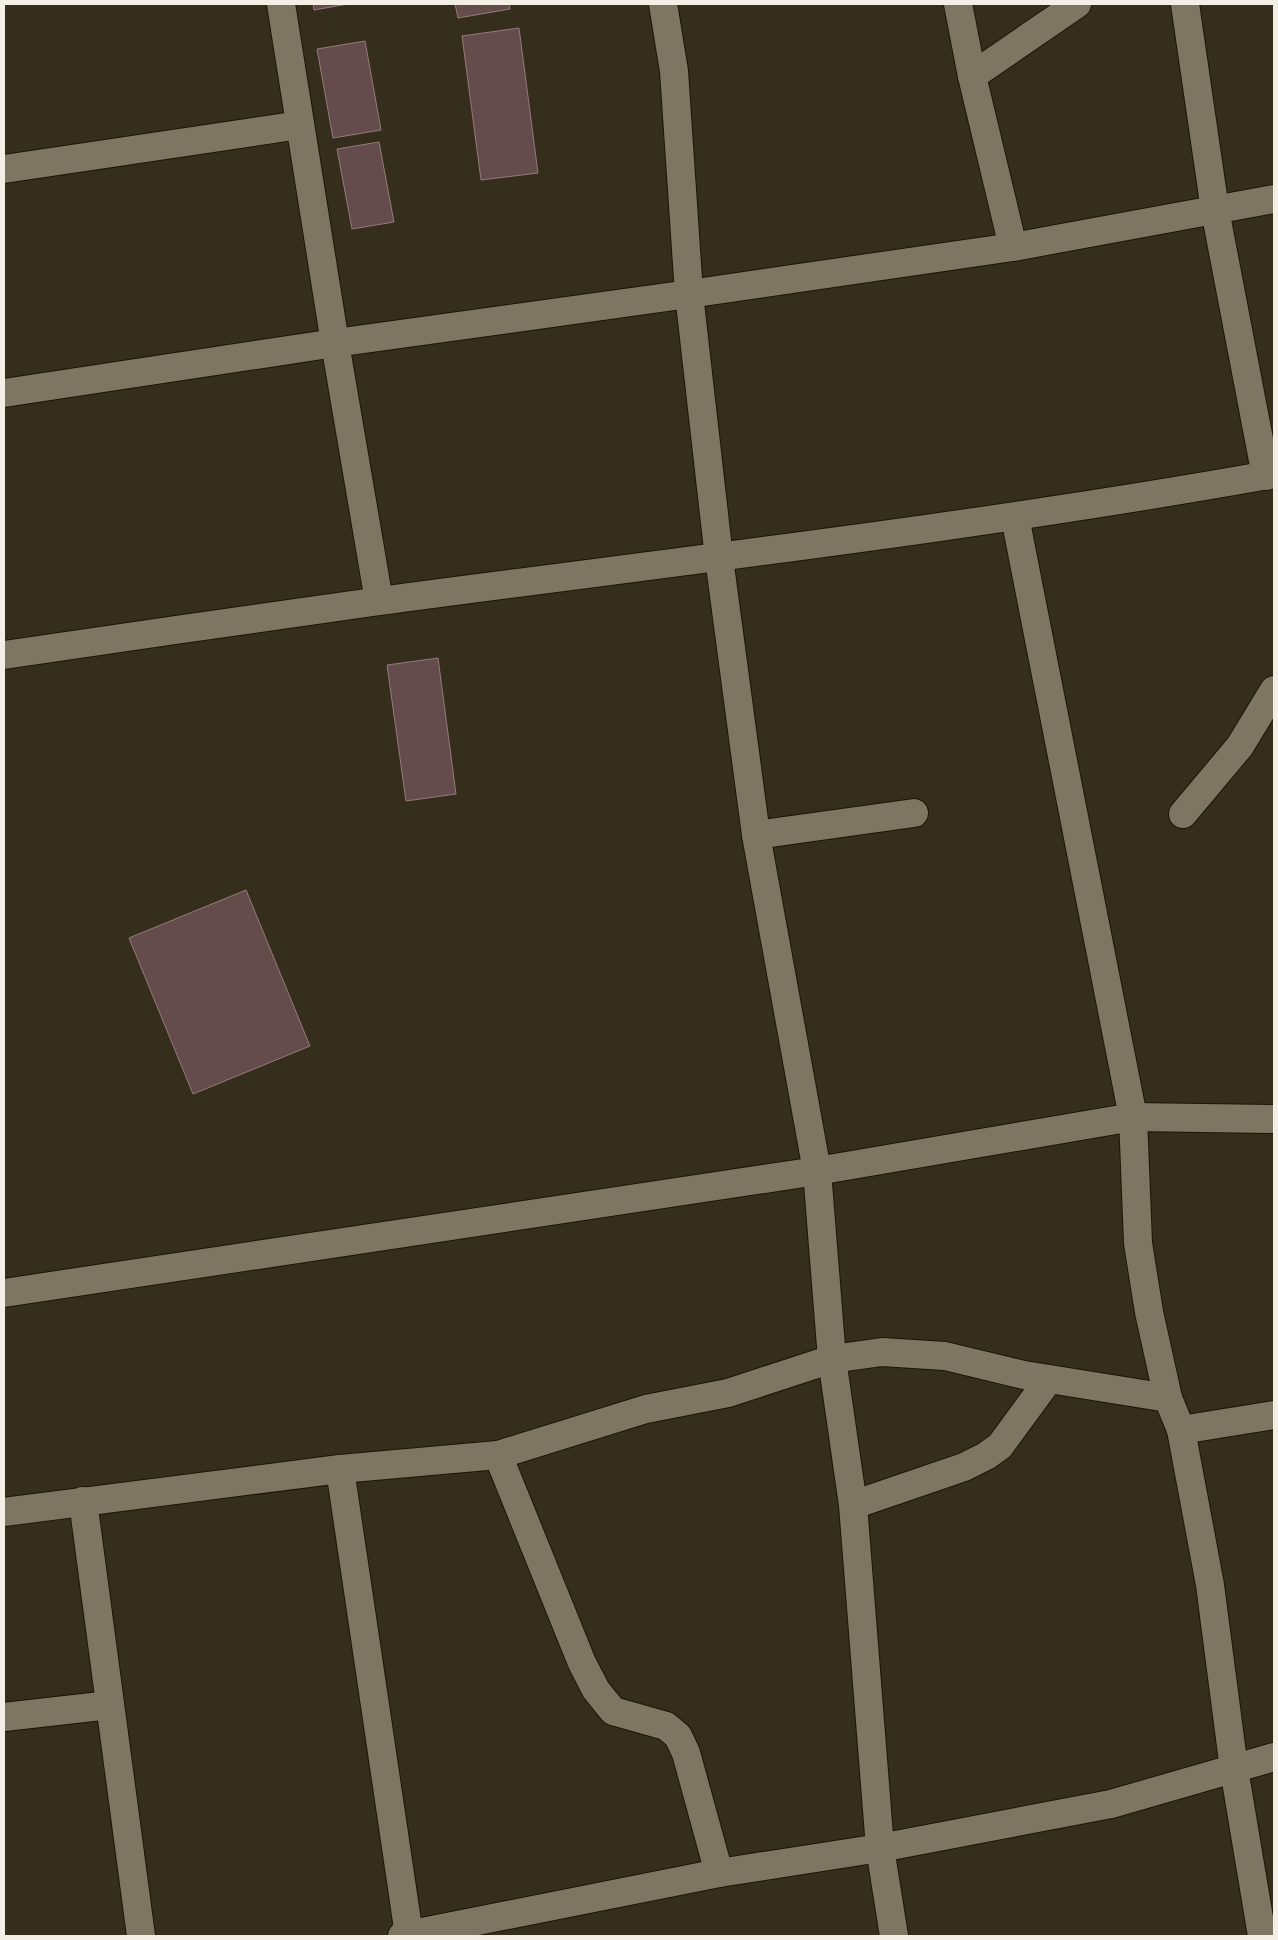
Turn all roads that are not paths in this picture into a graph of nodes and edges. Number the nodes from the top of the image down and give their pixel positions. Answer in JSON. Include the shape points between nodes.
{"nodes":[{"id":1,"x":281,"y":4,"type":"edge"},
{"id":2,"x":664,"y":4,"type":"edge"},
{"id":3,"x":958,"y":4,"type":"edge"},
{"id":4,"x":1076,"y":4,"type":"edge"},
{"id":5,"x":1185,"y":4,"type":"edge"},
{"id":6,"x":972,"y":76,"type":"junction"},
{"id":7,"x":300,"y":125,"type":"junction"},
{"id":8,"x":4,"y":169,"type":"edge"},
{"id":9,"x":1274,"y":199,"type":"edge"},
{"id":10,"x":1215,"y":210,"type":"junction"},
{"id":11,"x":1013,"y":247,"type":"junction"},
{"id":12,"x":689,"y":294,"type":"junction"},
{"id":13,"x":335,"y":343,"type":"junction"},
{"id":14,"x":4,"y":393,"type":"edge"},
{"id":15,"x":1270,"y":475,"type":"edge"},
{"id":16,"x":1016,"y":517,"type":"junction"},
{"id":17,"x":719,"y":558,"type":"junction"},
{"id":18,"x":379,"y":601,"type":"junction"},
{"id":19,"x":4,"y":655,"type":"edge"},
{"id":20,"x":1274,"y":690,"type":"edge"},
{"id":21,"x":914,"y":812,"type":"dead end"},
{"id":22,"x":1183,"y":814,"type":"dead end"},
{"id":23,"x":756,"y":835,"type":"junction"},
{"id":24,"x":1133,"y":1117,"type":"junction"},
{"id":25,"x":1274,"y":1119,"type":"edge"},
{"id":26,"x":817,"y":1171,"type":"junction"},
{"id":27,"x":4,"y":1293,"type":"edge"},
{"id":28,"x":832,"y":1359,"type":"junction"},
{"id":29,"x":1049,"y":1379,"type":"junction"},
{"id":30,"x":1168,"y":1398,"type":"junction"},
{"id":31,"x":1274,"y":1415,"type":"edge"},
{"id":32,"x":1181,"y":1430,"type":"junction"},
{"id":33,"x":498,"y":1455,"type":"junction"},
{"id":34,"x":340,"y":1469,"type":"junction"},
{"id":35,"x":83,"y":1501,"type":"junction"},
{"id":36,"x":853,"y":1505,"type":"junction"},
{"id":37,"x":4,"y":1512,"type":"edge"},
{"id":38,"x":110,"y":1705,"type":"junction"},
{"id":39,"x":4,"y":1718,"type":"edge"},
{"id":40,"x":1274,"y":1757,"type":"edge"},
{"id":41,"x":1234,"y":1769,"type":"junction"},
{"id":42,"x":880,"y":1848,"type":"junction"},
{"id":43,"x":719,"y":1873,"type":"junction"},
{"id":44,"x":472,"y":1930,"type":"edge"},
{"id":45,"x":142,"y":1936,"type":"edge"},
{"id":46,"x":406,"y":1936,"type":"edge"},
{"id":47,"x":894,"y":1936,"type":"edge"},
{"id":48,"x":1262,"y":1936,"type":"edge"}],
"edges":[{"from":1,"to":7,"type":"street"},
{"from":2,"to":12,"type":"street","via":[[674,71]]},
{"from":3,"to":6,"type":"street"},
{"from":4,"to":6,"type":"street"},
{"from":5,"to":10,"type":"street"},
{"from":6,"to":11,"type":"street"},
{"from":7,"to":8,"type":"street"},
{"from":7,"to":13,"type":"street"},
{"from":9,"to":10,"type":"street"},
{"from":10,"to":11,"type":"street"},
{"from":10,"to":15,"type":"street"},
{"from":11,"to":12,"type":"street"},
{"from":12,"to":13,"type":"street"},
{"from":12,"to":17,"type":"street"},
{"from":13,"to":14,"type":"street"},
{"from":13,"to":18,"type":"street"},
{"from":15,"to":16,"type":"street"},
{"from":16,"to":17,"type":"street"},
{"from":16,"to":24,"type":"street"},
{"from":17,"to":18,"type":"street"},
{"from":17,"to":23,"type":"street"},
{"from":18,"to":19,"type":"street"},
{"from":20,"to":22,"type":"street","via":[[1240,746]]},
{"from":21,"to":23,"type":"street"},
{"from":23,"to":26,"type":"street"},
{"from":24,"to":25,"type":"street"},
{"from":24,"to":26,"type":"street"},
{"from":24,"to":30,"type":"street","via":[[1138,1243]]},
{"from":26,"to":27,"type":"street"},
{"from":26,"to":28,"type":"street"},
{"from":28,"to":29,"type":"street","via":[[882,1352],[945,1356]]},
{"from":28,"to":33,"type":"street","via":[[728,1393],[646,1409]]},
{"from":28,"to":36,"type":"street"},
{"from":29,"to":30,"type":"street"},
{"from":29,"to":36,"type":"street","via":[[1000,1446],[986,1456],[964,1467]]},
{"from":30,"to":32,"type":"street"},
{"from":31,"to":32,"type":"street"},
{"from":32,"to":41,"type":"street","via":[[1210,1585]]},
{"from":33,"to":34,"type":"street"},
{"from":33,"to":43,"type":"street","via":[[582,1663],[596,1690],[613,1711],[666,1726],[678,1736],[686,1753]]},
{"from":34,"to":35,"type":"street"},
{"from":34,"to":46,"type":"street"},
{"from":35,"to":37,"type":"street"},
{"from":35,"to":38,"type":"street"},
{"from":36,"to":42,"type":"street"},
{"from":38,"to":39,"type":"street"},
{"from":38,"to":45,"type":"street"},
{"from":40,"to":41,"type":"street"},
{"from":41,"to":42,"type":"street","via":[[1111,1804]]},
{"from":41,"to":48,"type":"street"},
{"from":42,"to":43,"type":"street"},
{"from":42,"to":47,"type":"street"},
{"from":43,"to":44,"type":"street"},
{"from":44,"to":46,"type":"street"}]}
